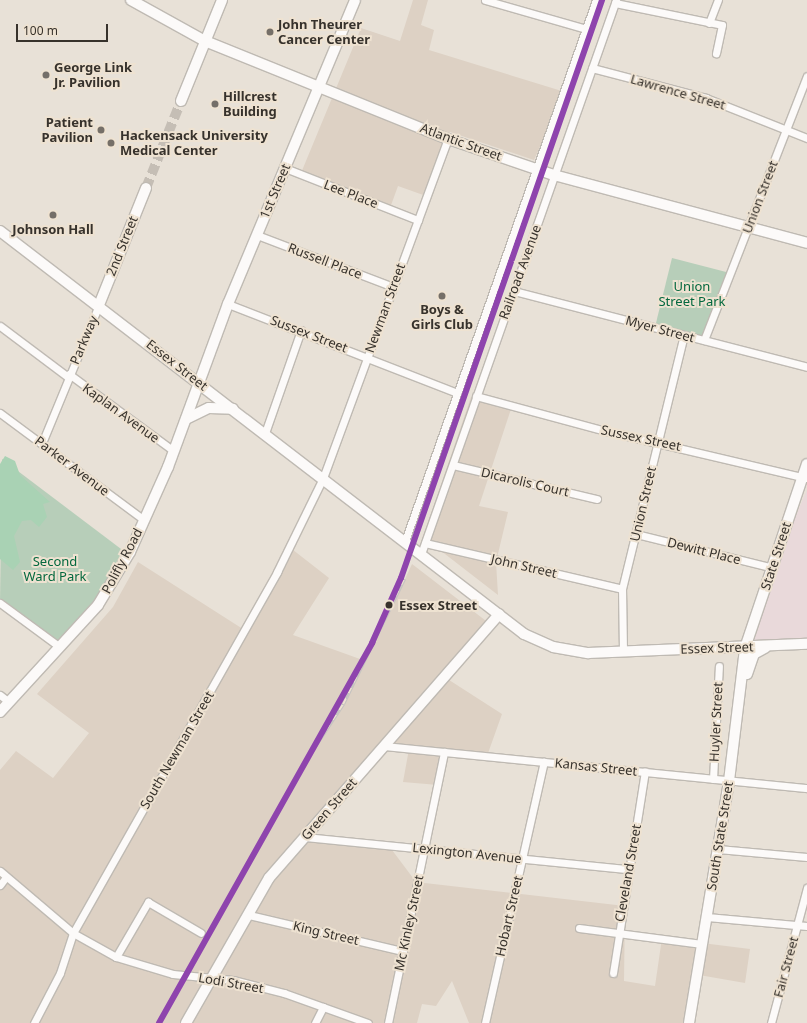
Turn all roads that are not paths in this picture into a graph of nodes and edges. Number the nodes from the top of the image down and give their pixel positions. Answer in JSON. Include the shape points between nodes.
{"nodes":[{"id":1,"x":131,"y":0,"type":"edge"},
{"id":2,"x":222,"y":0,"type":"edge"},
{"id":3,"x":355,"y":0,"type":"edge"},
{"id":4,"x":485,"y":0,"type":"edge"},
{"id":5,"x":596,"y":0,"type":"edge"},
{"id":6,"x":718,"y":0,"type":"edge"},
{"id":7,"x":615,"y":1,"type":"edge"},
{"id":8,"x":709,"y":22,"type":"junction"},
{"id":9,"x":586,"y":29,"type":"junction"},
{"id":10,"x":205,"y":41,"type":"junction"},
{"id":11,"x":716,"y":53,"type":"dead end"},
{"id":12,"x":592,"y":68,"type":"junction"},
{"id":13,"x":807,"y":76,"type":"edge"},
{"id":14,"x":319,"y":85,"type":"junction"},
{"id":15,"x":182,"y":101,"type":"tunnel mouth"},
{"id":16,"x":786,"y":129,"type":"junction"},
{"id":17,"x":448,"y":138,"type":"junction"},
{"id":18,"x":807,"y":138,"type":"edge"},
{"id":19,"x":285,"y":168,"type":"junction"},
{"id":20,"x":535,"y":169,"type":"junction"},
{"id":21,"x":554,"y":175,"type":"junction"},
{"id":22,"x":146,"y":188,"type":"tunnel mouth"},
{"id":23,"x":418,"y":220,"type":"junction"},
{"id":24,"x":748,"y":227,"type":"junction"},
{"id":25,"x":0,"y":231,"type":"edge"},
{"id":26,"x":257,"y":235,"type":"junction"},
{"id":27,"x":807,"y":243,"type":"edge"},
{"id":28,"x":393,"y":287,"type":"junction"},
{"id":29,"x":514,"y":291,"type":"junction"},
{"id":30,"x":228,"y":304,"type":"junction"},
{"id":31,"x":99,"y":305,"type":"junction"},
{"id":32,"x":0,"y":326,"type":"edge"},
{"id":33,"x":301,"y":330,"type":"junction"},
{"id":34,"x":684,"y":335,"type":"junction"},
{"id":35,"x":704,"y":340,"type":"junction"},
{"id":36,"x":368,"y":357,"type":"junction"},
{"id":37,"x":807,"y":367,"type":"edge"},
{"id":38,"x":69,"y":376,"type":"junction"},
{"id":39,"x":200,"y":383,"type":"junction"},
{"id":40,"x":457,"y":393,"type":"junction"},
{"id":41,"x":476,"y":396,"type":"junction"},
{"id":42,"x":234,"y":410,"type":"junction"},
{"id":43,"x":0,"y":413,"type":"edge"},
{"id":44,"x":186,"y":419,"type":"junction"},
{"id":45,"x":265,"y":433,"type":"junction"},
{"id":46,"x":657,"y":441,"type":"junction"},
{"id":47,"x":42,"y":443,"type":"junction"},
{"id":48,"x":174,"y":451,"type":"junction"},
{"id":49,"x":807,"y":464,"type":"edge"},
{"id":50,"x":453,"y":465,"type":"junction"},
{"id":51,"x":805,"y":477,"type":"edge"},
{"id":52,"x":323,"y":478,"type":"junction"},
{"id":53,"x":597,"y":499,"type":"dead end"},
{"id":54,"x":144,"y":520,"type":"junction"},
{"id":55,"x":636,"y":534,"type":"junction"},
{"id":56,"x":405,"y":541,"type":"junction"},
{"id":57,"x":425,"y":543,"type":"junction"},
{"id":58,"x":422,"y":554,"type":"junction"},
{"id":59,"x":773,"y":568,"type":"junction"},
{"id":60,"x":622,"y":589,"type":"junction"},
{"id":61,"x":0,"y":603,"type":"edge"},
{"id":62,"x":499,"y":614,"type":"junction"},
{"id":63,"x":807,"y":644,"type":"edge"},
{"id":64,"x":767,"y":646,"type":"junction"},
{"id":65,"x":60,"y":647,"type":"junction"},
{"id":66,"x":745,"y":648,"type":"junction"},
{"id":67,"x":623,"y":651,"type":"junction"},
{"id":68,"x":719,"y":666,"type":"dead end"},
{"id":69,"x":740,"y":689,"type":"junction"},
{"id":70,"x":0,"y":695,"type":"edge"},
{"id":71,"x":9,"y":702,"type":"junction"},
{"id":72,"x":0,"y":712,"type":"edge"},
{"id":73,"x":385,"y":746,"type":"junction"},
{"id":74,"x":444,"y":752,"type":"junction"},
{"id":75,"x":544,"y":762,"type":"junction"},
{"id":76,"x":645,"y":772,"type":"junction"},
{"id":77,"x":713,"y":779,"type":"junction"},
{"id":78,"x":729,"y":781,"type":"junction"},
{"id":79,"x":807,"y":788,"type":"edge"},
{"id":80,"x":305,"y":837,"type":"junction"},
{"id":81,"x":424,"y":849,"type":"junction"},
{"id":82,"x":718,"y":849,"type":"junction"},
{"id":83,"x":807,"y":857,"type":"edge"},
{"id":84,"x":522,"y":859,"type":"junction"},
{"id":85,"x":628,"y":869,"type":"junction"},
{"id":86,"x":3,"y":874,"type":"edge"},
{"id":87,"x":0,"y":885,"type":"edge"},
{"id":88,"x":807,"y":888,"type":"edge"},
{"id":89,"x":249,"y":915,"type":"junction"},
{"id":90,"x":707,"y":918,"type":"junction"},
{"id":91,"x":797,"y":925,"type":"junction"},
{"id":92,"x":807,"y":926,"type":"edge"},
{"id":93,"x":579,"y":928,"type":"dead end"},
{"id":94,"x":73,"y":933,"type":"junction"},
{"id":95,"x":618,"y":933,"type":"junction"},
{"id":96,"x":201,"y":934,"type":"dead end"},
{"id":97,"x":702,"y":944,"type":"junction"},
{"id":98,"x":403,"y":951,"type":"junction"},
{"id":99,"x":116,"y":957,"type":"junction"},
{"id":100,"x":613,"y":973,"type":"dead end"},
{"id":101,"x":211,"y":978,"type":"junction"},
{"id":102,"x":323,"y":1007,"type":"junction"},
{"id":103,"x":34,"y":1023,"type":"edge"},
{"id":104,"x":186,"y":1023,"type":"edge"},
{"id":105,"x":315,"y":1023,"type":"edge"},
{"id":106,"x":368,"y":1023,"type":"edge"},
{"id":107,"x":388,"y":1023,"type":"edge"},
{"id":108,"x":485,"y":1023,"type":"edge"},
{"id":109,"x":689,"y":1023,"type":"edge"},
{"id":110,"x":771,"y":1023,"type":"edge"}],
"edges":[{"from":1,"to":10,"type":"street","name":"Atlantic Street"},
{"from":2,"to":10,"type":"street"},
{"from":3,"to":14,"type":"street","name":"1st Street"},
{"from":4,"to":9,"type":"street"},
{"from":5,"to":9,"type":"street","name":"Railroad Avenue"},
{"from":6,"to":8,"type":"street"},
{"from":7,"to":8,"type":"street"},
{"from":7,"to":12,"type":"street","name":"Railroad Avenue"},
{"from":8,"to":11,"type":"street","via":[[722,25]]},
{"from":9,"to":20,"type":"street","name":"Railroad Avenue"},
{"from":10,"to":14,"type":"street","name":"Atlantic Street"},
{"from":10,"to":15,"type":"street"},
{"from":12,"to":16,"type":"street","name":"Lawrence Street","via":[[706,98]]},
{"from":12,"to":21,"type":"street","name":"Railroad Avenue"},
{"from":13,"to":16,"type":"street","name":"Union Street"},
{"from":14,"to":17,"type":"street","name":"Atlantic Street"},
{"from":14,"to":19,"type":"street","name":"1st Street"},
{"from":16,"to":18,"type":"street","name":"Lawrence Street"},
{"from":16,"to":24,"type":"street","name":"Union Street"},
{"from":17,"to":20,"type":"street","name":"Atlantic Street"},
{"from":17,"to":23,"type":"street","name":"Newman Street"},
{"from":19,"to":23,"type":"street","name":"Lee Place"},
{"from":19,"to":26,"type":"street","name":"1st Street"},
{"from":20,"to":21,"type":"street","name":"Atlantic Street"},
{"from":20,"to":40,"type":"street","name":"Railroad Avenue"},
{"from":21,"to":24,"type":"street","name":"Atlantic Street"},
{"from":21,"to":29,"type":"street","name":"Railroad Avenue"},
{"from":22,"to":31,"type":"street","name":"2nd Street"},
{"from":23,"to":28,"type":"street","name":"Newman Street"},
{"from":24,"to":27,"type":"street","name":"Atlantic Street"},
{"from":24,"to":35,"type":"street","name":"Union Street"},
{"from":25,"to":31,"type":"street","name":"Essex Street"},
{"from":26,"to":28,"type":"street","name":"Russell Place"},
{"from":26,"to":30,"type":"street","name":"1st Street"},
{"from":28,"to":36,"type":"street","name":"Newman Street"},
{"from":29,"to":34,"type":"street","name":"Myer Street"},
{"from":29,"to":41,"type":"street","name":"Railroad Avenue"},
{"from":30,"to":33,"type":"street","name":"Sussex Street"},
{"from":30,"to":39,"type":"street","name":"1st Street"},
{"from":31,"to":38,"type":"street","name":"Parkway"},
{"from":31,"to":39,"type":"street","name":"Essex Street"},
{"from":32,"to":38,"type":"street","name":"Kaplan Avenue"},
{"from":33,"to":36,"type":"street","name":"Sussex Street"},
{"from":33,"to":45,"type":"street"},
{"from":34,"to":35,"type":"street","name":"Myer Street"},
{"from":34,"to":46,"type":"street","name":"Union Street"},
{"from":35,"to":37,"type":"street","name":"Myer Street"},
{"from":36,"to":40,"type":"street","name":"Sussex Street"},
{"from":36,"to":52,"type":"street","name":"Newman Street"},
{"from":38,"to":47,"type":"street","name":"Parkway"},
{"from":38,"to":48,"type":"street","name":"Kaplan Avenue"},
{"from":39,"to":42,"type":"street","name":"Essex Street"},
{"from":39,"to":44,"type":"street","name":"Polifly Road"},
{"from":40,"to":56,"type":"street","name":"Railroad Avenue"},
{"from":41,"to":46,"type":"street","name":"Sussex Street","via":[[606,432]]},
{"from":41,"to":50,"type":"street","name":"Railroad Avenue"},
{"from":42,"to":44,"type":"street","via":[[209,408]]},
{"from":42,"to":45,"type":"street","name":"Essex Street"},
{"from":43,"to":47,"type":"street","name":"Parker Avenue"},
{"from":44,"to":48,"type":"street","name":"Polifly Road"},
{"from":45,"to":52,"type":"street","name":"Essex Street"},
{"from":46,"to":51,"type":"street","name":"Sussex Street"},
{"from":46,"to":55,"type":"street","name":"Union Street"},
{"from":47,"to":54,"type":"street","name":"Parker Avenue"},
{"from":48,"to":54,"type":"street","name":"Polifly Road"},
{"from":49,"to":51,"type":"street","name":"State Street"},
{"from":50,"to":53,"type":"street","name":"Dicarolis Court"},
{"from":50,"to":57,"type":"street","name":"Railroad Avenue"},
{"from":51,"to":59,"type":"street","name":"State Street"},
{"from":52,"to":56,"type":"street","name":"Essex Street"},
{"from":52,"to":94,"type":"street","name":"South Newman Street","via":[[277,572]]},
{"from":54,"to":65,"type":"street","name":"Polifly Road","via":[[110,588]]},
{"from":55,"to":59,"type":"street","name":"Dewitt Place"},
{"from":55,"to":60,"type":"street","name":"Union Street"},
{"from":56,"to":58,"type":"street","name":"Essex Street"},
{"from":57,"to":58,"type":"street","name":"Railroad Avenue"},
{"from":57,"to":60,"type":"street","name":"John Street"},
{"from":58,"to":62,"type":"street","name":"Essex Street"},
{"from":59,"to":66,"type":"street","name":"State Street"},
{"from":60,"to":67,"type":"street","name":"Union Street"},
{"from":61,"to":65,"type":"street"},
{"from":62,"to":67,"type":"street","name":"Essex Street","via":[[524,634],[553,647],[588,653]]},
{"from":62,"to":73,"type":"street","name":"Green Street"},
{"from":63,"to":64,"type":"street","name":"Essex Street"},
{"from":64,"to":66,"type":"street","name":"Essex Street"},
{"from":64,"to":69,"type":"street","via":[[752,657]]},
{"from":65,"to":71,"type":"street","name":"Polifly Road"},
{"from":66,"to":67,"type":"street","name":"Essex Street"},
{"from":66,"to":69,"type":"street","name":"South State Street"},
{"from":68,"to":77,"type":"street","name":"Huyler Street"},
{"from":69,"to":78,"type":"street","name":"South State Street"},
{"from":70,"to":71,"type":"street"},
{"from":71,"to":72,"type":"street","name":"Polifly Road"},
{"from":73,"to":74,"type":"street","name":"Kansas Street"},
{"from":73,"to":80,"type":"street","name":"Green Street"},
{"from":74,"to":75,"type":"street","name":"Kansas Street"},
{"from":74,"to":81,"type":"street","name":"Mc Kinley Street"},
{"from":75,"to":76,"type":"street","name":"Kansas Street"},
{"from":75,"to":84,"type":"street","name":"Hobart Street"},
{"from":76,"to":77,"type":"street","name":"Kansas Street"},
{"from":76,"to":85,"type":"street","name":"Cleveland Street"},
{"from":77,"to":78,"type":"street","name":"Kansas Street"},
{"from":78,"to":79,"type":"street","name":"Kansas Street"},
{"from":78,"to":82,"type":"street","name":"South State Street"},
{"from":80,"to":81,"type":"street","name":"Lexington Avenue"},
{"from":80,"to":89,"type":"street","name":"Green Street","via":[[269,878]]},
{"from":81,"to":84,"type":"street","name":"Lexington Avenue"},
{"from":81,"to":98,"type":"street","name":"Mc Kinley Street"},
{"from":82,"to":83,"type":"street"},
{"from":82,"to":90,"type":"street","name":"South State Street"},
{"from":84,"to":85,"type":"street","name":"Lexington Avenue"},
{"from":84,"to":108,"type":"street","name":"Hobart Street"},
{"from":85,"to":95,"type":"street","name":"Cleveland Street"},
{"from":86,"to":87,"type":"street"},
{"from":86,"to":94,"type":"street","name":"Lodi Street"},
{"from":88,"to":91,"type":"street","name":"Fair Street"},
{"from":89,"to":98,"type":"street","name":"King Street"},
{"from":89,"to":101,"type":"street","name":"Green Street"},
{"from":90,"to":91,"type":"street"},
{"from":90,"to":97,"type":"street","name":"South State Street"},
{"from":91,"to":92,"type":"street"},
{"from":91,"to":110,"type":"street","name":"Fair Street"},
{"from":93,"to":95,"type":"street"},
{"from":94,"to":99,"type":"street","name":"Lodi Street"},
{"from":94,"to":103,"type":"street","name":"South Newman Street","via":[[60,973]]},
{"from":95,"to":97,"type":"street"},
{"from":95,"to":100,"type":"street","name":"Cleveland Street"},
{"from":96,"to":99,"type":"street","via":[[148,902]]},
{"from":97,"to":109,"type":"street","name":"South State Street"},
{"from":98,"to":107,"type":"street","name":"Mc Kinley Street"},
{"from":99,"to":101,"type":"street","name":"Lodi Street","via":[[173,974]]},
{"from":101,"to":102,"type":"street","name":"Lodi Street","via":[[284,993]]},
{"from":101,"to":104,"type":"street","name":"Green Street"},
{"from":102,"to":105,"type":"street"},
{"from":102,"to":106,"type":"street","name":"Lodi Street"}]}
